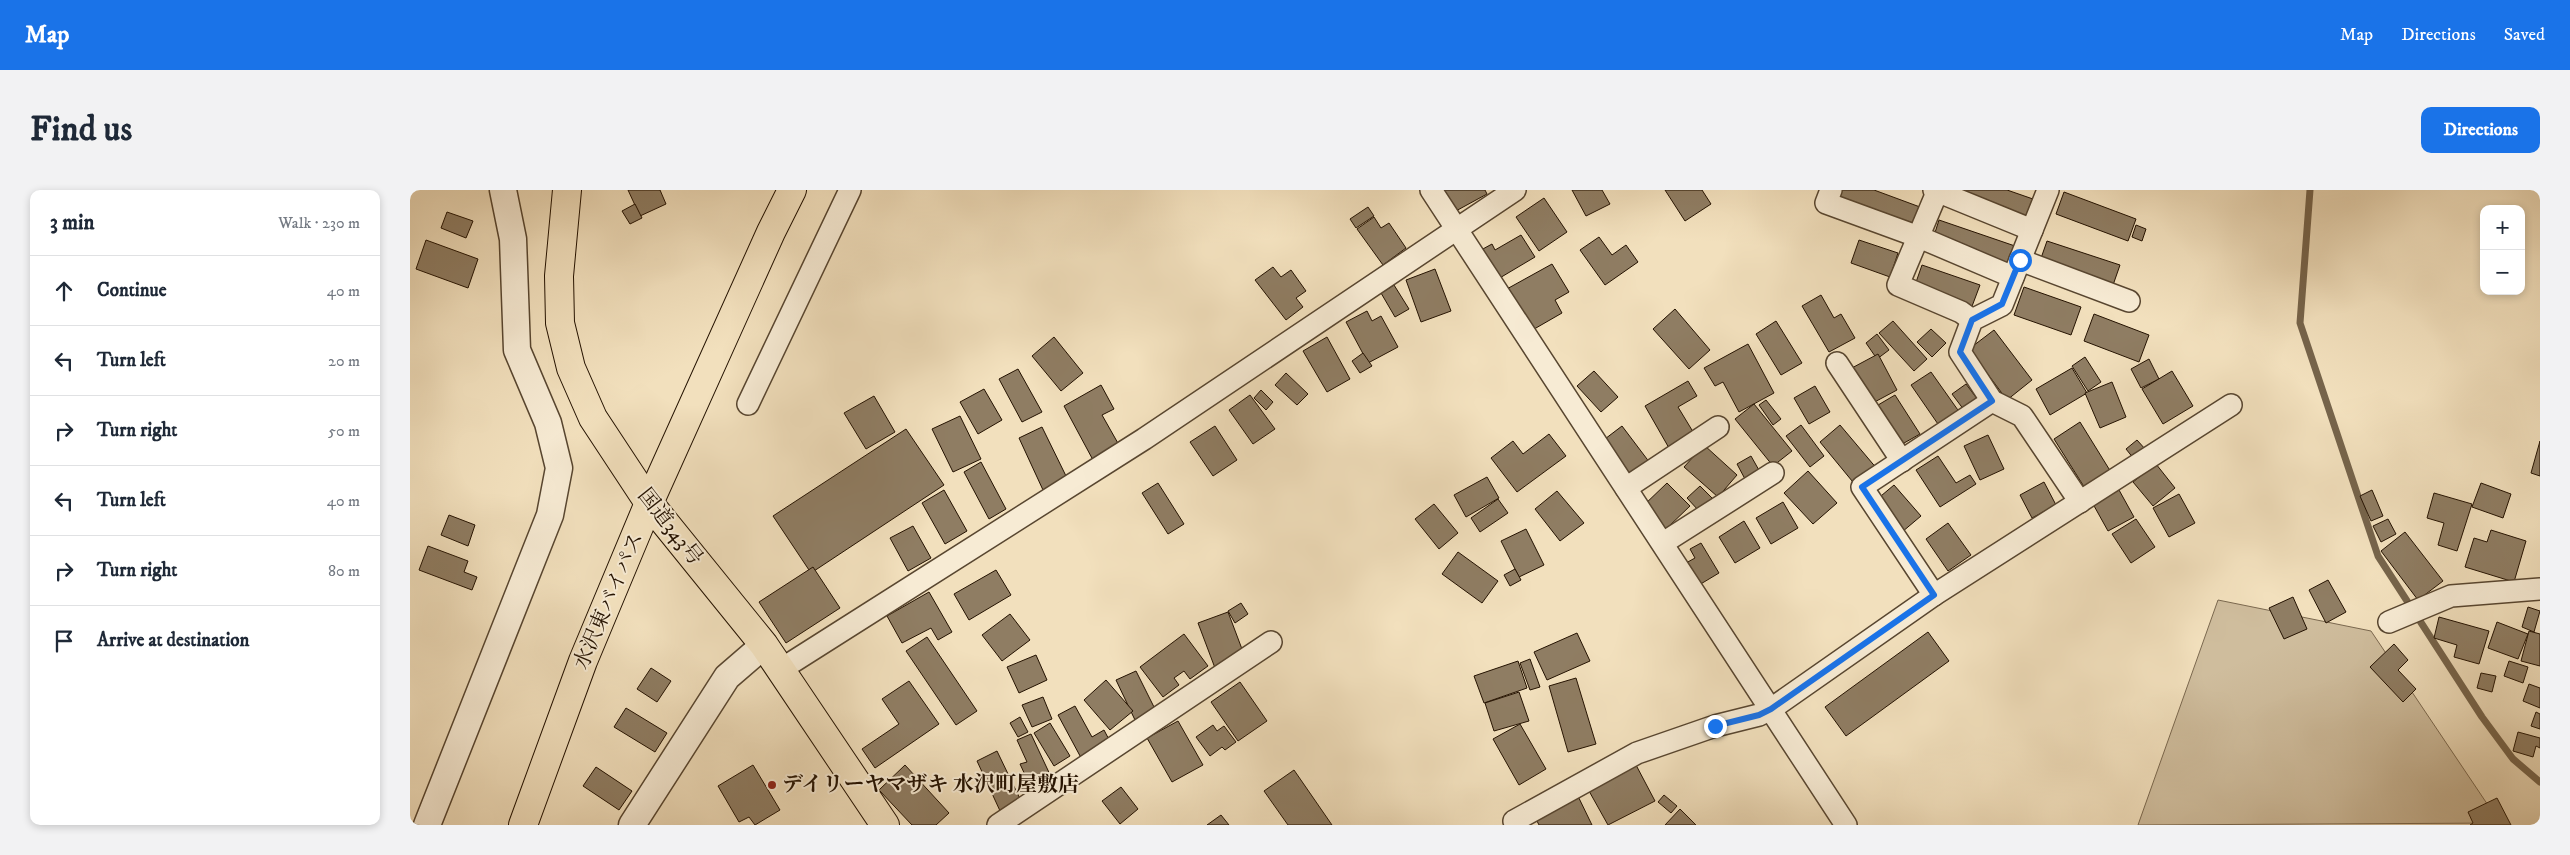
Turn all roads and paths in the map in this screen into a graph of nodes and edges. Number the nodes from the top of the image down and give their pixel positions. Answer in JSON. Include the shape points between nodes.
{"nodes":[{"id":1,"x":503,"y":190,"type":"edge"},
{"id":2,"x":567,"y":190,"type":"edge"},
{"id":3,"x":792,"y":190,"type":"edge"},
{"id":4,"x":850,"y":190,"type":"edge"},
{"id":5,"x":1431,"y":190,"type":"edge"},
{"id":6,"x":1515,"y":190,"type":"edge"},
{"id":7,"x":1831,"y":190,"type":"edge"},
{"id":8,"x":1937,"y":190,"type":"edge"},
{"id":9,"x":2048,"y":190,"type":"edge"},
{"id":10,"x":1456,"y":228,"type":"junction"},
{"id":11,"x":2032,"y":230,"type":"junction"},
{"id":12,"x":1918,"y":237,"type":"junction"},
{"id":13,"x":2017,"y":268,"type":"junction"},
{"id":14,"x":2129,"y":301,"type":"dead end"},
{"id":15,"x":1972,"y":320,"type":"junction"},
{"id":16,"x":1837,"y":363,"type":"dead end"},
{"id":17,"x":1992,"y":401,"type":"junction"},
{"id":18,"x":748,"y":404,"type":"dead end"},
{"id":19,"x":2231,"y":405,"type":"dead end"},
{"id":20,"x":1718,"y":427,"type":"dead end"},
{"id":21,"x":1902,"y":461,"type":"junction"},
{"id":22,"x":1773,"y":473,"type":"dead end"},
{"id":23,"x":1626,"y":488,"type":"junction"},
{"id":24,"x":2080,"y":502,"type":"junction"},
{"id":25,"x":649,"y":504,"type":"junction"},
{"id":26,"x":1663,"y":543,"type":"junction"},
{"id":27,"x":2540,"y":589,"type":"edge"},
{"id":28,"x":1934,"y":595,"type":"junction"},
{"id":29,"x":2389,"y":622,"type":"dead end"},
{"id":30,"x":1271,"y":642,"type":"dead end"},
{"id":31,"x":764,"y":646,"type":"junction"},
{"id":32,"x":780,"y":670,"type":"junction"},
{"id":33,"x":1771,"y":709,"type":"junction"},
{"id":34,"x":427,"y":825,"type":"edge"},
{"id":35,"x":523,"y":825,"type":"edge"},
{"id":36,"x":632,"y":825,"type":"edge"},
{"id":37,"x":885,"y":825,"type":"edge"},
{"id":38,"x":998,"y":825,"type":"edge"},
{"id":39,"x":1517,"y":825,"type":"edge"},
{"id":40,"x":1846,"y":825,"type":"edge"}],
"edges":[{"from":1,"to":34,"type":"street","via":[[513,239],[517,350],[548,423],[559,468],[550,515]]},
{"from":2,"to":25,"type":"highway","name":"国道343号","via":[[559,276],[560,322],[571,368],[592,418]]},
{"from":3,"to":25,"type":"highway","name":"水沢東バイパス"},
{"from":4,"to":18,"type":"street"},
{"from":5,"to":10,"type":"street"},
{"from":6,"to":10,"type":"street"},
{"from":7,"to":12,"type":"street","via":[[1826,203]]},
{"from":8,"to":11,"type":"street"},
{"from":8,"to":12,"type":"street"},
{"from":9,"to":11,"type":"street"},
{"from":10,"to":23,"type":"street"},
{"from":10,"to":32,"type":"street","via":[[1144,439]]},
{"from":11,"to":13,"type":"street"},
{"from":12,"to":13,"type":"street"},
{"from":12,"to":15,"type":"street","via":[[1898,285],[1961,312]]},
{"from":13,"to":14,"type":"street"},
{"from":13,"to":15,"type":"street","via":[[2002,304]]},
{"from":15,"to":17,"type":"street","via":[[1960,352]]},
{"from":16,"to":21,"type":"street"},
{"from":17,"to":21,"type":"street"},
{"from":17,"to":24,"type":"street","via":[[2022,416]]},
{"from":19,"to":24,"type":"street"},
{"from":20,"to":23,"type":"street"},
{"from":21,"to":28,"type":"street","via":[[1862,487]]},
{"from":22,"to":26,"type":"street"},
{"from":23,"to":26,"type":"street"},
{"from":24,"to":28,"type":"street"},
{"from":25,"to":31,"type":"highway","name":"国道343号"},
{"from":25,"to":35,"type":"highway","name":"水沢東バイパス","via":[[583,661]]},
{"from":26,"to":33,"type":"street"},
{"from":27,"to":29,"type":"street","via":[[2451,596]]},
{"from":28,"to":33,"type":"street"},
{"from":30,"to":38,"type":"street"},
{"from":31,"to":32,"type":"highway","name":"国道343号"},
{"from":31,"to":36,"type":"street","via":[[727,677]]},
{"from":32,"to":37,"type":"highway","name":"国道343号"},
{"from":33,"to":39,"type":"street","via":[[1637,753],[1514,821]]},
{"from":33,"to":40,"type":"street"}]}
